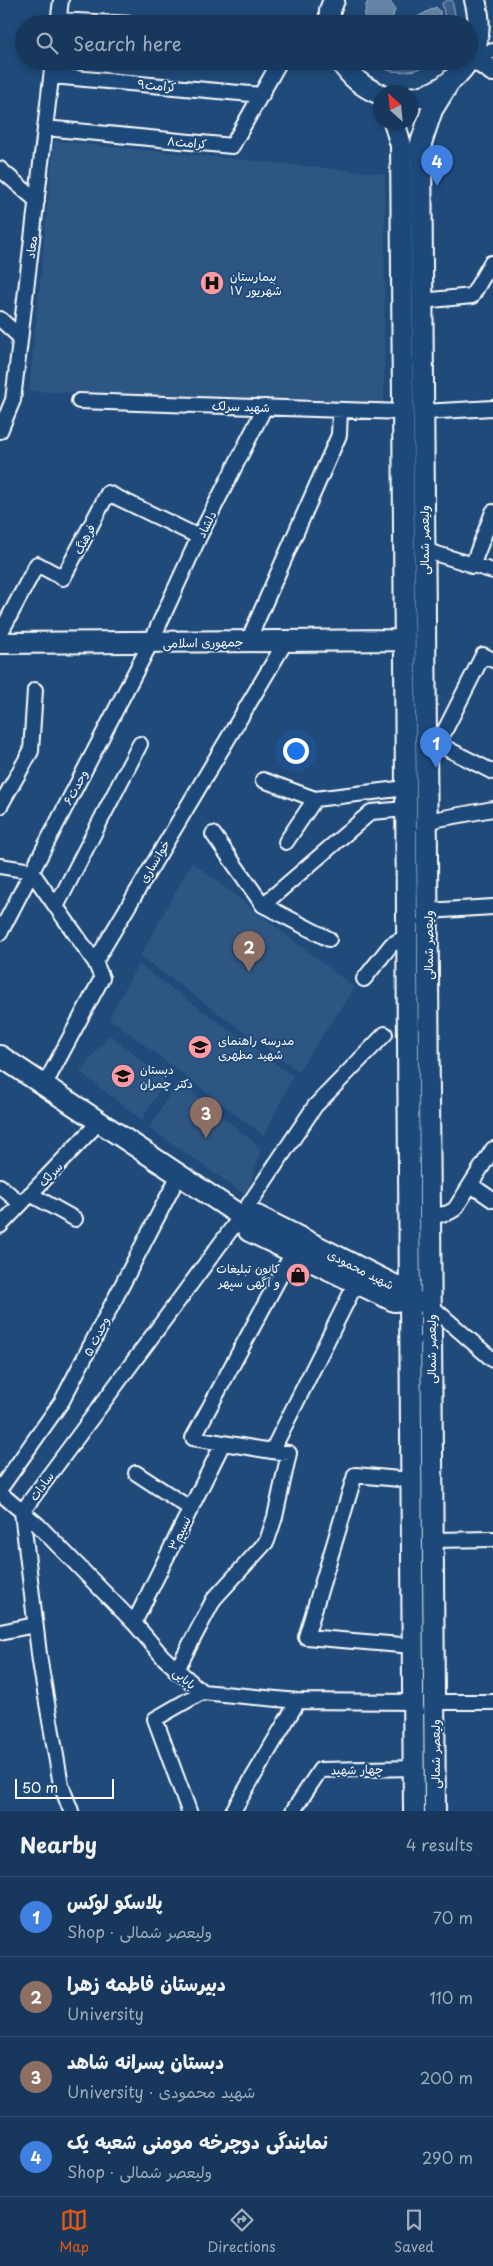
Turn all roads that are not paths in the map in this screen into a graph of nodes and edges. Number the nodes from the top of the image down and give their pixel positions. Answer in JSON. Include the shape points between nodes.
{"nodes":[{"id":1,"x":61,"y":0,"type":"edge"},
{"id":2,"x":334,"y":0,"type":"edge"},
{"id":3,"x":475,"y":0,"type":"edge"},
{"id":4,"x":59,"y":15,"type":"edge"},
{"id":5,"x":330,"y":15,"type":"edge"},
{"id":6,"x":478,"y":15,"type":"edge"},
{"id":7,"x":478,"y":15,"type":"edge"},
{"id":8,"x":478,"y":35,"type":"edge"},
{"id":9,"x":493,"y":51,"type":"edge"},
{"id":10,"x":478,"y":56,"type":"edge"},
{"id":11,"x":478,"y":63,"type":"edge"},
{"id":12,"x":52,"y":70,"type":"edge"},
{"id":13,"x":275,"y":70,"type":"edge"},
{"id":14,"x":346,"y":70,"type":"edge"},
{"id":15,"x":462,"y":70,"type":"edge"},
{"id":16,"x":493,"y":71,"type":"edge"},
{"id":17,"x":52,"y":76,"type":"junction"},
{"id":18,"x":448,"y":84,"type":"junction"},
{"id":19,"x":373,"y":92,"type":"edge"},
{"id":20,"x":262,"y":95,"type":"junction"},
{"id":21,"x":418,"y":96,"type":"edge"},
{"id":22,"x":45,"y":128,"type":"junction"},
{"id":23,"x":396,"y":130,"type":"edge"},
{"id":24,"x":0,"y":169,"type":"edge"},
{"id":25,"x":36,"y":201,"type":"junction"},
{"id":26,"x":491,"y":263,"type":"dead end"},
{"id":27,"x":422,"y":301,"type":"junction"},
{"id":28,"x":0,"y":319,"type":"edge"},
{"id":29,"x":20,"y":337,"type":"junction"},
{"id":30,"x":79,"y":401,"type":"dead end"},
{"id":31,"x":265,"y":407,"type":"junction"},
{"id":32,"x":493,"y":408,"type":"edge"},
{"id":33,"x":340,"y":410,"type":"junction"},
{"id":34,"x":403,"y":412,"type":"junction"},
{"id":35,"x":423,"y":412,"type":"junction"},
{"id":36,"x":0,"y":431,"type":"edge"},
{"id":37,"x":493,"y":512,"type":"edge"},
{"id":38,"x":199,"y":538,"type":"junction"},
{"id":39,"x":424,"y":550,"type":"junction"},
{"id":40,"x":472,"y":566,"type":"junction"},
{"id":41,"x":493,"y":571,"type":"edge"},
{"id":42,"x":0,"y":634,"type":"edge"},
{"id":43,"x":405,"y":640,"type":"junction"},
{"id":44,"x":248,"y":641,"type":"junction"},
{"id":45,"x":286,"y":641,"type":"junction"},
{"id":46,"x":151,"y":642,"type":"junction"},
{"id":47,"x":0,"y":643,"type":"edge"},
{"id":48,"x":493,"y":660,"type":"edge"},
{"id":49,"x":35,"y":690,"type":"dead end"},
{"id":50,"x":432,"y":738,"type":"junction"},
{"id":51,"x":140,"y":744,"type":"dead end"},
{"id":52,"x":493,"y":772,"type":"edge"},
{"id":53,"x":263,"y":780,"type":"dead end"},
{"id":54,"x":406,"y":788,"type":"junction"},
{"id":55,"x":316,"y":799,"type":"junction"},
{"id":56,"x":0,"y":806,"type":"edge"},
{"id":57,"x":406,"y":809,"type":"junction"},
{"id":58,"x":493,"y":809,"type":"edge"},
{"id":59,"x":427,"y":821,"type":"junction"},
{"id":60,"x":213,"y":834,"type":"dead end"},
{"id":61,"x":286,"y":842,"type":"dead end"},
{"id":62,"x":0,"y":866,"type":"edge"},
{"id":63,"x":31,"y":871,"type":"junction"},
{"id":64,"x":263,"y":905,"type":"junction"},
{"id":65,"x":56,"y":907,"type":"junction"},
{"id":66,"x":493,"y":907,"type":"edge"},
{"id":67,"x":428,"y":911,"type":"junction"},
{"id":68,"x":0,"y":932,"type":"edge"},
{"id":69,"x":329,"y":939,"type":"dead end"},
{"id":70,"x":407,"y":941,"type":"junction"},
{"id":71,"x":95,"y":962,"type":"junction"},
{"id":72,"x":364,"y":979,"type":"dead end"},
{"id":73,"x":385,"y":1034,"type":"dead end"},
{"id":74,"x":0,"y":1056,"type":"edge"},
{"id":75,"x":44,"y":1086,"type":"junction"},
{"id":76,"x":99,"y":1122,"type":"junction"},
{"id":77,"x":493,"y":1149,"type":"edge"},
{"id":78,"x":179,"y":1175,"type":"junction"},
{"id":79,"x":471,"y":1185,"type":"junction"},
{"id":80,"x":0,"y":1186,"type":"edge"},
{"id":81,"x":26,"y":1199,"type":"junction"},
{"id":82,"x":493,"y":1200,"type":"edge"},
{"id":83,"x":241,"y":1216,"type":"junction"},
{"id":84,"x":430,"y":1217,"type":"junction"},
{"id":85,"x":75,"y":1220,"type":"dead end"},
{"id":86,"x":0,"y":1226,"type":"edge"},
{"id":87,"x":293,"y":1252,"type":"junction"},
{"id":88,"x":356,"y":1283,"type":"junction"},
{"id":89,"x":410,"y":1299,"type":"junction"},
{"id":90,"x":431,"y":1306,"type":"junction"},
{"id":91,"x":493,"y":1360,"type":"edge"},
{"id":92,"x":223,"y":1443,"type":"junction"},
{"id":93,"x":272,"y":1451,"type":"junction"},
{"id":94,"x":136,"y":1473,"type":"dead end"},
{"id":95,"x":411,"y":1480,"type":"junction"},
{"id":96,"x":0,"y":1491,"type":"edge"},
{"id":97,"x":191,"y":1508,"type":"junction"},
{"id":98,"x":22,"y":1512,"type":"junction"},
{"id":99,"x":493,"y":1539,"type":"edge"},
{"id":100,"x":433,"y":1540,"type":"junction"},
{"id":101,"x":134,"y":1623,"type":"junction"},
{"id":102,"x":35,"y":1625,"type":"junction"},
{"id":103,"x":0,"y":1632,"type":"edge"},
{"id":104,"x":413,"y":1646,"type":"junction"},
{"id":105,"x":176,"y":1671,"type":"junction"},
{"id":106,"x":202,"y":1692,"type":"junction"},
{"id":107,"x":298,"y":1701,"type":"junction"},
{"id":108,"x":413,"y":1702,"type":"junction"},
{"id":109,"x":434,"y":1702,"type":"junction"},
{"id":110,"x":493,"y":1702,"type":"edge"},
{"id":111,"x":414,"y":1768,"type":"junction"},
{"id":112,"x":71,"y":1811,"type":"edge"},
{"id":113,"x":189,"y":1811,"type":"edge"},
{"id":114,"x":233,"y":1811,"type":"edge"},
{"id":115,"x":293,"y":1811,"type":"edge"},
{"id":116,"x":414,"y":1811,"type":"edge"},
{"id":117,"x":435,"y":1811,"type":"edge"}],
"edges":[{"from":1,"to":4,"type":"street"},
{"from":2,"to":5,"type":"main road"},
{"from":3,"to":7,"type":"main road"},
{"from":6,"to":8,"type":"main road"},
{"from":9,"to":10,"type":"street"},
{"from":11,"to":16,"type":"main road"},
{"from":12,"to":17,"type":"street","name":"معاد"},
{"from":13,"to":20,"type":"street","name":"کرامت۸"},
{"from":14,"to":19,"type":"main road"},
{"from":15,"to":18,"type":"main road"},
{"from":17,"to":20,"type":"street","name":"کرامت۹"},
{"from":17,"to":22,"type":"street","name":"معاد"},
{"from":18,"to":21,"type":"main road"},
{"from":18,"to":27,"type":"main road","name":"ولیعصر شمالی","via":[[432,110],[421,143]]},
{"from":20,"to":22,"type":"street","name":"کرامت۸","via":[[232,146]]},
{"from":22,"to":25,"type":"street","name":"معاد"},
{"from":23,"to":34,"type":"main road","name":"ولیعصر شمالی","via":[[401,145]]},
{"from":24,"to":25,"type":"street"},
{"from":25,"to":29,"type":"street","name":"معاد"},
{"from":26,"to":27,"type":"street","via":[[472,296]]},
{"from":27,"to":35,"type":"main road","name":"ولیعصر شمالی"},
{"from":28,"to":29,"type":"street"},
{"from":29,"to":36,"type":"street","name":"معاد","via":[[13,400]]},
{"from":30,"to":31,"type":"street","name":"شهید سرلک"},
{"from":31,"to":33,"type":"street","name":"شهید سرلک"},
{"from":31,"to":38,"type":"street","name":"دلشاد"},
{"from":32,"to":35,"type":"street"},
{"from":33,"to":34,"type":"street","name":"شهید سرلک"},
{"from":33,"to":44,"type":"street","via":[[338,435]]},
{"from":34,"to":43,"type":"main road","name":"ولیعصر شمالی"},
{"from":35,"to":39,"type":"main road","name":"ولیعصر شمالی"},
{"from":37,"to":40,"type":"street"},
{"from":38,"to":42,"type":"street","name":"فرهنگ","via":[[108,493],[63,578],[37,564]]},
{"from":38,"to":46,"type":"street","name":"دلشاد"},
{"from":39,"to":40,"type":"street"},
{"from":39,"to":50,"type":"main road","name":"ولیعصر شمالی"},
{"from":40,"to":41,"type":"street"},
{"from":43,"to":45,"type":"main road","name":"جمهوری اسلامی"},
{"from":43,"to":54,"type":"main road","name":"ولیعصر شمالی"},
{"from":44,"to":45,"type":"main road","name":"جمهوری اسلامی"},
{"from":44,"to":46,"type":"main road","name":"جمهوری اسلامی"},
{"from":45,"to":71,"type":"street","name":"خوانساری"},
{"from":46,"to":47,"type":"main road","name":"جمهوری اسلامی"},
{"from":46,"to":63,"type":"street","name":"وحدت۶"},
{"from":48,"to":50,"type":"street","via":[[483,655]]},
{"from":49,"to":56,"type":"street","via":[[31,751]]},
{"from":50,"to":52,"type":"street"},
{"from":50,"to":59,"type":"main road","name":"ولیعصر شمالی"},
{"from":51,"to":65,"type":"street"},
{"from":53,"to":55,"type":"street"},
{"from":54,"to":55,"type":"street"},
{"from":54,"to":57,"type":"main road","name":"ولیعصر شمالی"},
{"from":55,"to":61,"type":"street"},
{"from":57,"to":64,"type":"street","via":[[371,812]]},
{"from":57,"to":70,"type":"main road","name":"ولیعصر شمالی"},
{"from":58,"to":59,"type":"street"},
{"from":59,"to":67,"type":"main road","name":"ولیعصر شمالی"},
{"from":60,"to":64,"type":"street"},
{"from":62,"to":63,"type":"street"},
{"from":63,"to":65,"type":"street"},
{"from":63,"to":68,"type":"street","name":"وحدت۶"},
{"from":64,"to":69,"type":"street"},
{"from":65,"to":71,"type":"street"},
{"from":66,"to":67,"type":"street"},
{"from":67,"to":84,"type":"main road","name":"ولیعصر شمالی"},
{"from":70,"to":72,"type":"street","via":[[391,945]]},
{"from":70,"to":89,"type":"main road","name":"ولیعصر شمالی"},
{"from":71,"to":75,"type":"street","via":[[102,978]]},
{"from":73,"to":83,"type":"street","name":"سادات","via":[[315,1106]]},
{"from":74,"to":75,"type":"main road","name":"شهید محمودی"},
{"from":75,"to":76,"type":"main road","name":"شهید محمودی"},
{"from":76,"to":78,"type":"main road","name":"شهید محمودی"},
{"from":76,"to":81,"type":"street","name":"سرلک"},
{"from":77,"to":79,"type":"street"},
{"from":78,"to":83,"type":"main road","name":"شهید محمودی"},
{"from":78,"to":96,"type":"street","name":"وحدت ۵","via":[[62,1401]]},
{"from":79,"to":82,"type":"street"},
{"from":79,"to":84,"type":"street","via":[[456,1209]]},
{"from":80,"to":81,"type":"street"},
{"from":81,"to":85,"type":"street"},
{"from":81,"to":86,"type":"street","name":"سرلک"},
{"from":83,"to":87,"type":"main road","name":"شهید محمودی","via":[[249,1231]]},
{"from":83,"to":89,"type":"main road","name":"شهید محمودی","via":[[256,1216],[398,1287]]},
{"from":83,"to":98,"type":"street","name":"سادات"},
{"from":84,"to":90,"type":"main road","name":"ولیعصر شمالی"},
{"from":87,"to":88,"type":"main road","name":"شهید محمودی"},
{"from":87,"to":92,"type":"street","via":[[193,1438]]},
{"from":88,"to":89,"type":"main road","name":"شهید محمودی","via":[[394,1301]]},
{"from":88,"to":93,"type":"street"},
{"from":89,"to":90,"type":"main road"},
{"from":89,"to":95,"type":"main road","name":"ولیعصر شمالی"},
{"from":90,"to":91,"type":"street"},
{"from":90,"to":100,"type":"main road","name":"ولیعصر شمالی"},
{"from":92,"to":93,"type":"street"},
{"from":92,"to":97,"type":"street","name":"نسیم۳"},
{"from":93,"to":105,"type":"street","via":[[288,1453],[267,1541],[214,1599]]},
{"from":94,"to":97,"type":"street"},
{"from":95,"to":104,"type":"main road","name":"ولیعصر شمالی"},
{"from":95,"to":104,"type":"street","via":[[355,1475],[306,1638]]},
{"from":96,"to":98,"type":"street","name":"بابایی"},
{"from":97,"to":101,"type":"street","name":"نسیم۳"},
{"from":98,"to":101,"type":"street","name":"بابایی"},
{"from":98,"to":102,"type":"street","name":"سادات"},
{"from":99,"to":100,"type":"street"},
{"from":100,"to":109,"type":"main road","name":"ولیعصر شمالی"},
{"from":101,"to":105,"type":"street","name":"بابایی"},
{"from":102,"to":103,"type":"street"},
{"from":102,"to":112,"type":"street","name":"سادات","via":[[61,1785]]},
{"from":104,"to":108,"type":"main road","name":"ولیعصر شمالی"},
{"from":105,"to":106,"type":"street","name":"بابایی"},
{"from":106,"to":107,"type":"street","name":"بابایی"},
{"from":106,"to":113,"type":"street","via":[[155,1719]]},
{"from":107,"to":108,"type":"street","name":"بابایی"},
{"from":107,"to":114,"type":"street"},
{"from":108,"to":111,"type":"main road","name":"ولیعصر شمالی"},
{"from":109,"to":110,"type":"street"},
{"from":109,"to":117,"type":"main road","name":"ولیعصر شمالی"},
{"from":111,"to":115,"type":"street","name":"چهار شهید","via":[[320,1770]]},
{"from":111,"to":116,"type":"main road","name":"ولیعصر شمالی"}]}
